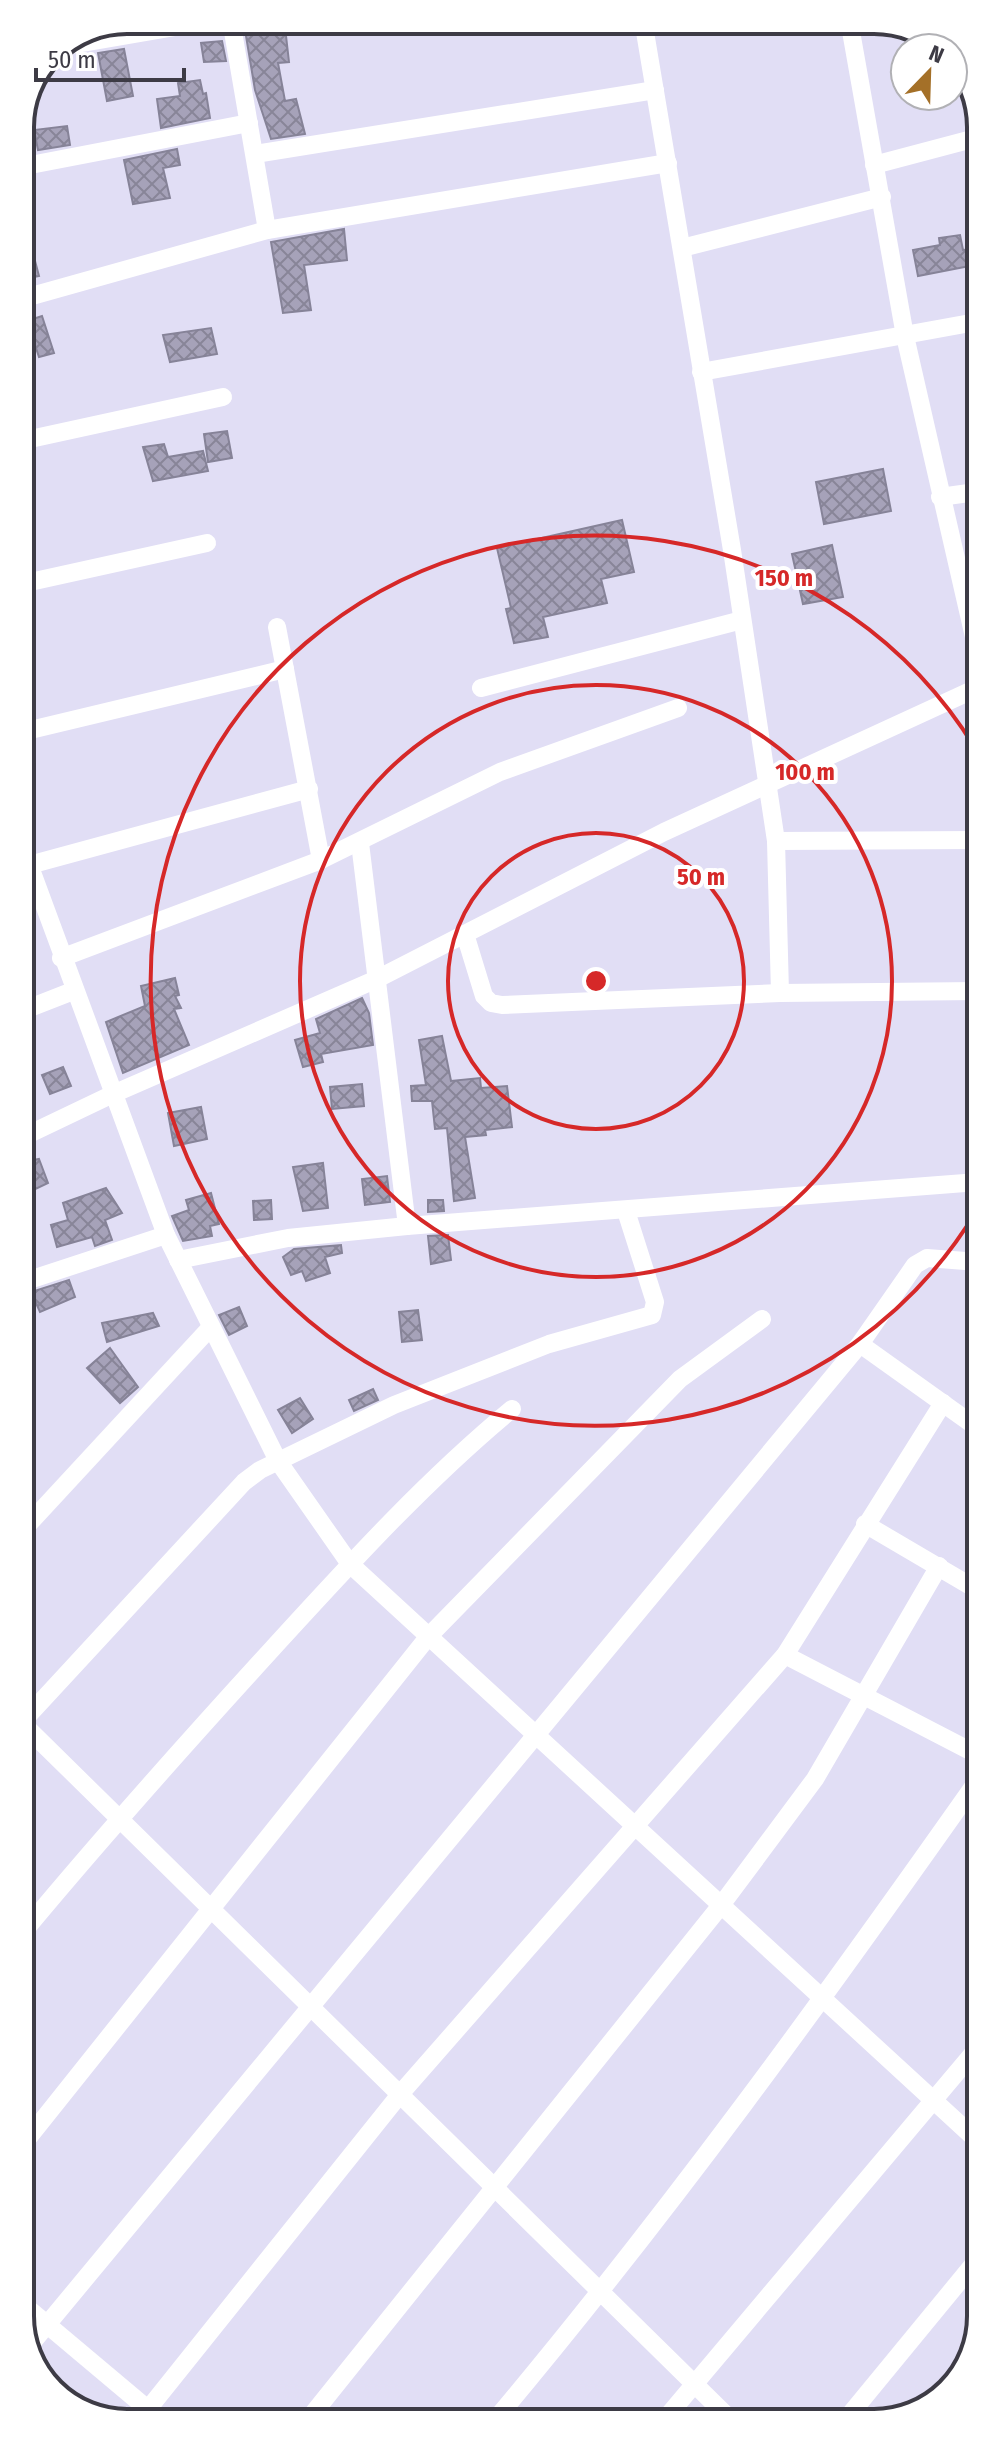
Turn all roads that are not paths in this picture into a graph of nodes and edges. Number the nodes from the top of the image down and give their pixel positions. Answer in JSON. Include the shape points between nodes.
{"nodes":[{"id":1,"x":135,"y":34,"type":"edge"},
{"id":2,"x":233,"y":34,"type":"edge"},
{"id":3,"x":645,"y":34,"type":"edge"},
{"id":4,"x":851,"y":34,"type":"edge"},
{"id":5,"x":91,"y":41,"type":"edge"},
{"id":6,"x":655,"y":90,"type":"junction"},
{"id":7,"x":249,"y":123,"type":"junction"},
{"id":8,"x":967,"y":140,"type":"edge"},
{"id":9,"x":255,"y":154,"type":"junction"},
{"id":10,"x":668,"y":163,"type":"junction"},
{"id":11,"x":34,"y":164,"type":"edge"},
{"id":12,"x":874,"y":165,"type":"junction"},
{"id":13,"x":882,"y":197,"type":"junction"},
{"id":14,"x":267,"y":230,"type":"junction"},
{"id":15,"x":682,"y":248,"type":"junction"},
{"id":16,"x":34,"y":295,"type":"edge"},
{"id":17,"x":967,"y":324,"type":"edge"},
{"id":18,"x":905,"y":336,"type":"junction"},
{"id":19,"x":701,"y":372,"type":"junction"},
{"id":20,"x":223,"y":397,"type":"dead end"},
{"id":21,"x":34,"y":438,"type":"edge"},
{"id":22,"x":967,"y":493,"type":"edge"},
{"id":23,"x":940,"y":497,"type":"junction"},
{"id":24,"x":207,"y":543,"type":"dead end"},
{"id":25,"x":34,"y":581,"type":"edge"},
{"id":26,"x":967,"y":609,"type":"edge"},
{"id":27,"x":742,"y":620,"type":"junction"},
{"id":28,"x":277,"y":627,"type":"dead end"},
{"id":29,"x":285,"y":669,"type":"junction"},
{"id":30,"x":481,"y":688,"type":"dead end"},
{"id":31,"x":967,"y":693,"type":"edge"},
{"id":32,"x":678,"y":708,"type":"dead end"},
{"id":33,"x":34,"y":729,"type":"edge"},
{"id":34,"x":767,"y":785,"type":"junction"},
{"id":35,"x":309,"y":789,"type":"junction"},
{"id":36,"x":967,"y":840,"type":"edge"},
{"id":37,"x":776,"y":841,"type":"junction"},
{"id":38,"x":360,"y":843,"type":"junction"},
{"id":39,"x":321,"y":860,"type":"junction"},
{"id":40,"x":34,"y":863,"type":"edge"},
{"id":41,"x":34,"y":888,"type":"edge"},
{"id":42,"x":465,"y":934,"type":"junction"},
{"id":43,"x":61,"y":958,"type":"junction"},
{"id":44,"x":377,"y":979,"type":"junction"},
{"id":45,"x":73,"y":991,"type":"junction"},
{"id":46,"x":967,"y":991,"type":"edge"},
{"id":47,"x":780,"y":993,"type":"junction"},
{"id":48,"x":34,"y":1006,"type":"edge"},
{"id":49,"x":113,"y":1094,"type":"junction"},
{"id":50,"x":34,"y":1132,"type":"edge"},
{"id":51,"x":967,"y":1183,"type":"edge"},
{"id":52,"x":626,"y":1211,"type":"junction"},
{"id":53,"x":407,"y":1226,"type":"junction"},
{"id":54,"x":166,"y":1235,"type":"junction"},
{"id":55,"x":178,"y":1260,"type":"junction"},
{"id":56,"x":967,"y":1261,"type":"edge"},
{"id":57,"x":34,"y":1278,"type":"edge"},
{"id":58,"x":762,"y":1319,"type":"dead end"},
{"id":59,"x":210,"y":1328,"type":"junction"},
{"id":60,"x":860,"y":1344,"type":"junction"},
{"id":61,"x":943,"y":1403,"type":"junction"},
{"id":62,"x":512,"y":1409,"type":"dead end"},
{"id":63,"x":967,"y":1420,"type":"edge"},
{"id":64,"x":278,"y":1461,"type":"junction"},
{"id":65,"x":34,"y":1518,"type":"edge"},
{"id":66,"x":865,"y":1524,"type":"junction"},
{"id":67,"x":350,"y":1564,"type":"junction"},
{"id":68,"x":939,"y":1566,"type":"junction"},
{"id":69,"x":967,"y":1584,"type":"edge"},
{"id":70,"x":428,"y":1637,"type":"junction"},
{"id":71,"x":785,"y":1655,"type":"junction"},
{"id":72,"x":864,"y":1696,"type":"junction"},
{"id":73,"x":34,"y":1712,"type":"edge"},
{"id":74,"x":34,"y":1733,"type":"edge"},
{"id":75,"x":537,"y":1735,"type":"junction"},
{"id":76,"x":967,"y":1749,"type":"edge"},
{"id":77,"x":967,"y":1795,"type":"edge"},
{"id":78,"x":117,"y":1818,"type":"junction"},
{"id":79,"x":634,"y":1823,"type":"junction"},
{"id":80,"x":722,"y":1904,"type":"junction"},
{"id":81,"x":211,"y":1905,"type":"junction"},
{"id":82,"x":34,"y":1919,"type":"edge"},
{"id":83,"x":822,"y":2001,"type":"junction"},
{"id":84,"x":310,"y":2005,"type":"junction"},
{"id":85,"x":967,"y":2060,"type":"edge"},
{"id":86,"x":401,"y":2093,"type":"junction"},
{"id":87,"x":931,"y":2101,"type":"junction"},
{"id":88,"x":34,"y":2131,"type":"edge"},
{"id":89,"x":967,"y":2132,"type":"edge"},
{"id":90,"x":495,"y":2191,"type":"junction"},
{"id":91,"x":967,"y":2272,"type":"edge"},
{"id":92,"x":603,"y":2292,"type":"junction"},
{"id":93,"x":34,"y":2313,"type":"edge"},
{"id":94,"x":47,"y":2324,"type":"junction"},
{"id":95,"x":37,"y":2337,"type":"edge"},
{"id":96,"x":693,"y":2382,"type":"junction"},
{"id":97,"x":135,"y":2409,"type":"edge"},
{"id":98,"x":148,"y":2409,"type":"edge"},
{"id":99,"x":317,"y":2409,"type":"edge"},
{"id":100,"x":504,"y":2409,"type":"edge"},
{"id":101,"x":673,"y":2409,"type":"edge"},
{"id":102,"x":720,"y":2409,"type":"edge"},
{"id":103,"x":854,"y":2409,"type":"edge"}],
"edges":[{"from":1,"to":5,"type":"street"},
{"from":2,"to":7,"type":"street"},
{"from":3,"to":6,"type":"street"},
{"from":4,"to":12,"type":"street"},
{"from":6,"to":9,"type":"street"},
{"from":6,"to":10,"type":"street"},
{"from":7,"to":9,"type":"street"},
{"from":7,"to":11,"type":"street"},
{"from":8,"to":12,"type":"street"},
{"from":9,"to":14,"type":"street"},
{"from":10,"to":14,"type":"street"},
{"from":10,"to":15,"type":"street"},
{"from":12,"to":13,"type":"street"},
{"from":13,"to":15,"type":"street"},
{"from":13,"to":18,"type":"street"},
{"from":14,"to":16,"type":"street"},
{"from":15,"to":19,"type":"street"},
{"from":17,"to":18,"type":"street"},
{"from":18,"to":19,"type":"street"},
{"from":18,"to":23,"type":"street"},
{"from":19,"to":27,"type":"street"},
{"from":20,"to":21,"type":"street"},
{"from":22,"to":23,"type":"street"},
{"from":23,"to":26,"type":"street"},
{"from":24,"to":25,"type":"street"},
{"from":27,"to":30,"type":"street"},
{"from":27,"to":34,"type":"street"},
{"from":28,"to":29,"type":"street"},
{"from":29,"to":33,"type":"street"},
{"from":29,"to":35,"type":"street"},
{"from":31,"to":34,"type":"street"},
{"from":32,"to":38,"type":"street","via":[[500,772]]},
{"from":34,"to":37,"type":"street"},
{"from":34,"to":42,"type":"street"},
{"from":35,"to":39,"type":"street"},
{"from":35,"to":40,"type":"street"},
{"from":36,"to":37,"type":"street"},
{"from":37,"to":47,"type":"street"},
{"from":38,"to":39,"type":"street"},
{"from":38,"to":44,"type":"street"},
{"from":39,"to":43,"type":"street"},
{"from":41,"to":43,"type":"street"},
{"from":42,"to":44,"type":"street"},
{"from":42,"to":47,"type":"street","via":[[484,996],[491,1003]]},
{"from":43,"to":45,"type":"street"},
{"from":44,"to":49,"type":"street"},
{"from":44,"to":53,"type":"street"},
{"from":45,"to":48,"type":"street"},
{"from":45,"to":49,"type":"street"},
{"from":46,"to":47,"type":"street"},
{"from":49,"to":50,"type":"street"},
{"from":49,"to":54,"type":"street"},
{"from":51,"to":52,"type":"street"},
{"from":52,"to":53,"type":"street"},
{"from":52,"to":64,"type":"street","via":[[655,1302],[652,1315],[535,1349],[394,1405]]},
{"from":53,"to":55,"type":"street","via":[[288,1238]]},
{"from":54,"to":55,"type":"street"},
{"from":54,"to":57,"type":"street"},
{"from":55,"to":59,"type":"street"},
{"from":56,"to":60,"type":"street","via":[[927,1258],[915,1265]]},
{"from":58,"to":70,"type":"street","via":[[680,1379]]},
{"from":59,"to":64,"type":"street"},
{"from":59,"to":65,"type":"street"},
{"from":60,"to":61,"type":"street"},
{"from":60,"to":75,"type":"street"},
{"from":61,"to":63,"type":"street"},
{"from":61,"to":66,"type":"street"},
{"from":62,"to":67,"type":"street","via":[[454,1458]]},
{"from":64,"to":67,"type":"street"},
{"from":64,"to":73,"type":"street","via":[[244,1482]]},
{"from":66,"to":68,"type":"street"},
{"from":66,"to":71,"type":"street"},
{"from":67,"to":70,"type":"street"},
{"from":67,"to":78,"type":"street"},
{"from":68,"to":69,"type":"street"},
{"from":68,"to":72,"type":"street"},
{"from":70,"to":75,"type":"street"},
{"from":70,"to":81,"type":"street"},
{"from":71,"to":72,"type":"street"},
{"from":71,"to":79,"type":"street"},
{"from":72,"to":76,"type":"street"},
{"from":72,"to":80,"type":"street","via":[[815,1779]]},
{"from":74,"to":78,"type":"street"},
{"from":75,"to":79,"type":"street"},
{"from":75,"to":84,"type":"street"},
{"from":77,"to":83,"type":"street"},
{"from":78,"to":81,"type":"street"},
{"from":78,"to":82,"type":"street"},
{"from":79,"to":80,"type":"street"},
{"from":79,"to":86,"type":"street"},
{"from":80,"to":83,"type":"street"},
{"from":80,"to":90,"type":"street"},
{"from":81,"to":84,"type":"street"},
{"from":81,"to":88,"type":"street"},
{"from":83,"to":87,"type":"street"},
{"from":83,"to":92,"type":"street"},
{"from":84,"to":86,"type":"street"},
{"from":84,"to":94,"type":"street"},
{"from":85,"to":87,"type":"street"},
{"from":86,"to":90,"type":"street"},
{"from":86,"to":98,"type":"street"},
{"from":87,"to":89,"type":"street"},
{"from":87,"to":96,"type":"street"},
{"from":90,"to":92,"type":"street"},
{"from":90,"to":99,"type":"street"},
{"from":91,"to":103,"type":"street"},
{"from":92,"to":96,"type":"street"},
{"from":92,"to":100,"type":"street"},
{"from":93,"to":94,"type":"street"},
{"from":94,"to":95,"type":"street"},
{"from":94,"to":97,"type":"street"},
{"from":96,"to":101,"type":"street"},
{"from":96,"to":102,"type":"street"}]}
